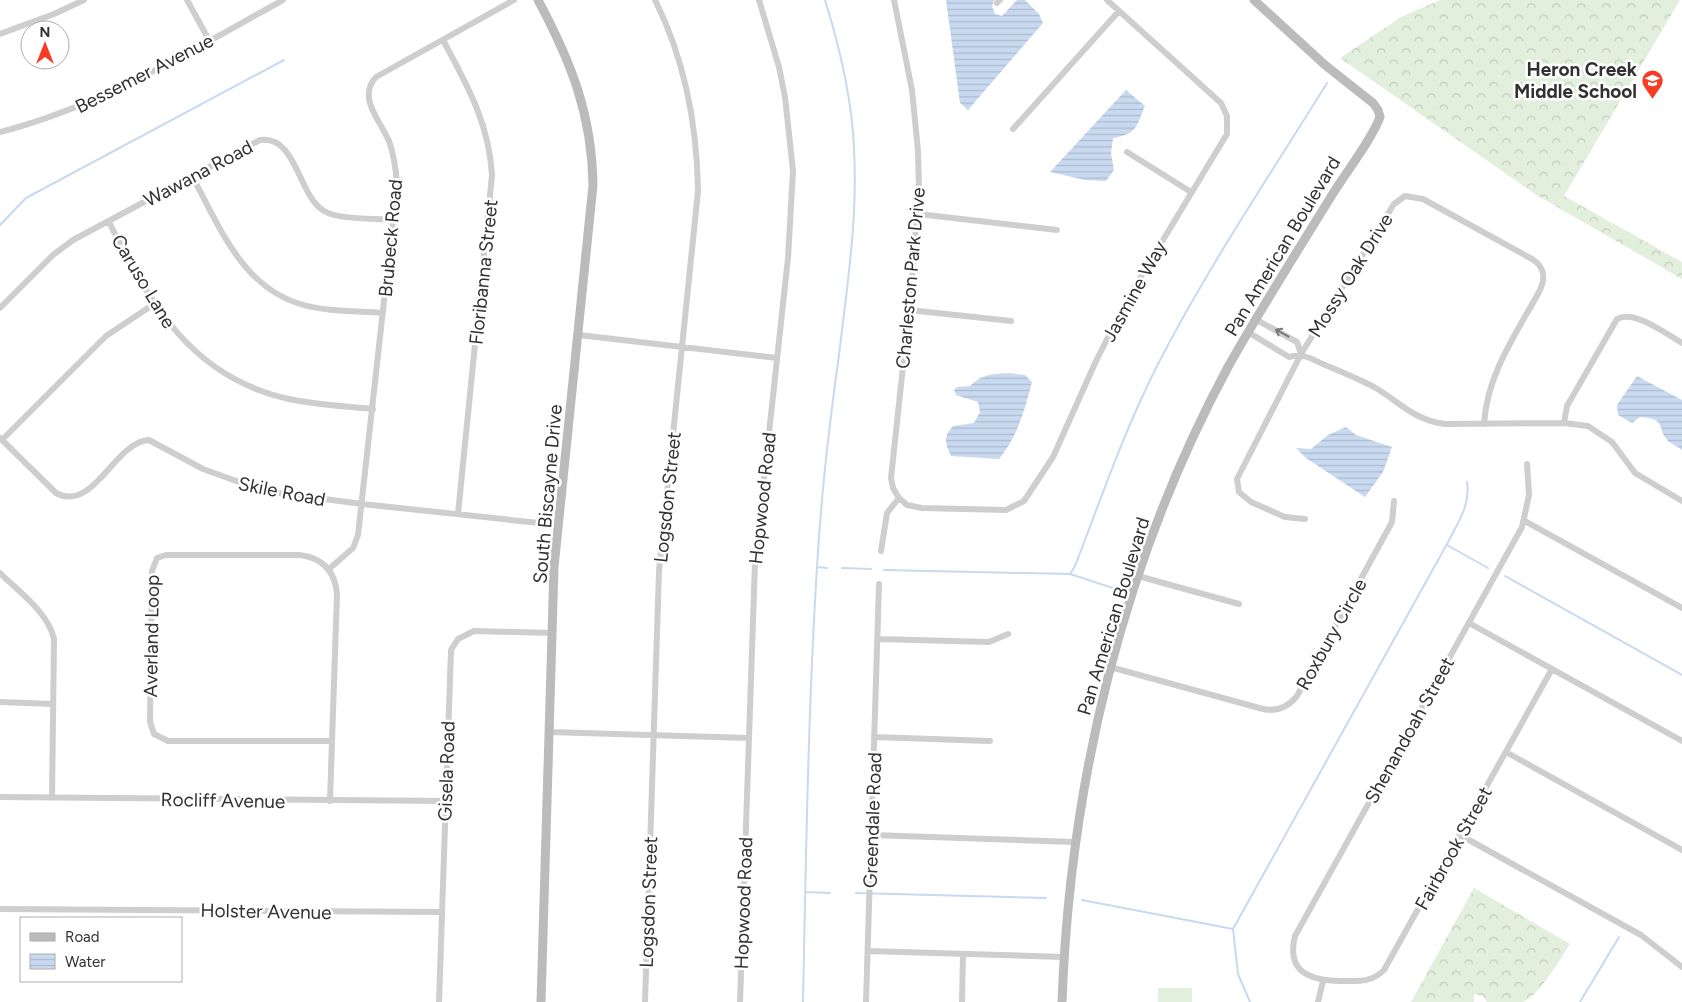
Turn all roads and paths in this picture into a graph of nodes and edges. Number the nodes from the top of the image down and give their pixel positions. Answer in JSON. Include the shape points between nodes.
{"nodes":[{"id":1,"x":84,"y":0,"type":"edge"},
{"id":2,"x":187,"y":0,"type":"edge"},
{"id":3,"x":283,"y":0,"type":"edge"},
{"id":4,"x":514,"y":0,"type":"edge"},
{"id":5,"x":538,"y":0,"type":"edge"},
{"id":6,"x":655,"y":0,"type":"edge"},
{"id":7,"x":759,"y":0,"type":"edge"},
{"id":8,"x":894,"y":0,"type":"edge"},
{"id":9,"x":1107,"y":0,"type":"edge"},
{"id":10,"x":1254,"y":0,"type":"edge"},
{"id":11,"x":1119,"y":11,"type":"junction"},
{"id":12,"x":0,"y":34,"type":"edge"},
{"id":13,"x":209,"y":40,"type":"junction"},
{"id":14,"x":443,"y":40,"type":"junction"},
{"id":15,"x":1013,"y":129,"type":"dead end"},
{"id":16,"x":0,"y":132,"type":"edge"},
{"id":17,"x":1127,"y":152,"type":"dead end"},
{"id":18,"x":192,"y":176,"type":"junction"},
{"id":19,"x":1191,"y":192,"type":"junction"},
{"id":20,"x":918,"y":214,"type":"junction"},
{"id":21,"x":394,"y":220,"type":"junction"},
{"id":22,"x":109,"y":222,"type":"junction"},
{"id":23,"x":1057,"y":230,"type":"dead end"},
{"id":24,"x":154,"y":304,"type":"junction"},
{"id":25,"x":0,"y":308,"type":"edge"},
{"id":26,"x":909,"y":310,"type":"junction"},
{"id":27,"x":383,"y":313,"type":"junction"},
{"id":28,"x":1255,"y":318,"type":"junction"},
{"id":29,"x":1011,"y":321,"type":"dead end"},
{"id":30,"x":1248,"y":332,"type":"junction"},
{"id":31,"x":579,"y":335,"type":"junction"},
{"id":32,"x":1682,"y":343,"type":"edge"},
{"id":33,"x":682,"y":348,"type":"junction"},
{"id":34,"x":1301,"y":354,"type":"junction"},
{"id":35,"x":777,"y":358,"type":"junction"},
{"id":36,"x":373,"y":409,"type":"junction"},
{"id":37,"x":1564,"y":423,"type":"junction"},
{"id":38,"x":1484,"y":424,"type":"junction"},
{"id":39,"x":1,"y":439,"type":"edge"},
{"id":40,"x":1526,"y":464,"type":"dead end"},
{"id":41,"x":899,"y":498,"type":"junction"},
{"id":42,"x":1682,"y":501,"type":"edge"},
{"id":43,"x":1394,"y":502,"type":"dead end"},
{"id":44,"x":362,"y":504,"type":"junction"},
{"id":45,"x":458,"y":514,"type":"junction"},
{"id":46,"x":1305,"y":519,"type":"dead end"},
{"id":47,"x":1525,"y":521,"type":"junction"},
{"id":48,"x":558,"y":525,"type":"junction"},
{"id":49,"x":881,"y":551,"type":"dead end"},
{"id":50,"x":329,"y":569,"type":"junction"},
{"id":51,"x":0,"y":573,"type":"edge"},
{"id":52,"x":1138,"y":576,"type":"junction"},
{"id":53,"x":879,"y":584,"type":"dead end"},
{"id":54,"x":1239,"y":604,"type":"dead end"},
{"id":55,"x":1682,"y":608,"type":"edge"},
{"id":56,"x":1468,"y":623,"type":"junction"},
{"id":57,"x":552,"y":633,"type":"junction"},
{"id":58,"x":1008,"y":634,"type":"dead end"},
{"id":59,"x":878,"y":639,"type":"junction"},
{"id":60,"x":1110,"y":667,"type":"junction"},
{"id":61,"x":1552,"y":669,"type":"junction"},
{"id":62,"x":0,"y":702,"type":"edge"},
{"id":63,"x":53,"y":704,"type":"junction"},
{"id":64,"x":549,"y":732,"type":"junction"},
{"id":65,"x":654,"y":736,"type":"junction"},
{"id":66,"x":874,"y":737,"type":"junction"},
{"id":67,"x":749,"y":738,"type":"junction"},
{"id":68,"x":990,"y":740,"type":"dead end"},
{"id":69,"x":332,"y":741,"type":"junction"},
{"id":70,"x":1682,"y":741,"type":"edge"},
{"id":71,"x":1506,"y":752,"type":"junction"},
{"id":72,"x":0,"y":798,"type":"edge"},
{"id":73,"x":52,"y":798,"type":"junction"},
{"id":74,"x":330,"y":801,"type":"junction"},
{"id":75,"x":445,"y":801,"type":"junction"},
{"id":76,"x":872,"y":835,"type":"junction"},
{"id":77,"x":1460,"y":835,"type":"junction"},
{"id":78,"x":1074,"y":842,"type":"junction"},
{"id":79,"x":1682,"y":850,"type":"edge"},
{"id":80,"x":0,"y":909,"type":"edge"},
{"id":81,"x":442,"y":912,"type":"junction"},
{"id":82,"x":868,"y":951,"type":"junction"},
{"id":83,"x":963,"y":954,"type":"junction"},
{"id":84,"x":1064,"y":957,"type":"junction"},
{"id":85,"x":1682,"y":967,"type":"edge"},
{"id":86,"x":1323,"y":980,"type":"junction"},
{"id":87,"x":439,"y":1002,"type":"edge"},
{"id":88,"x":541,"y":1002,"type":"edge"},
{"id":89,"x":645,"y":1002,"type":"edge"},
{"id":90,"x":740,"y":1002,"type":"edge"},
{"id":91,"x":866,"y":1002,"type":"edge"},
{"id":92,"x":962,"y":1002,"type":"edge"},
{"id":93,"x":1062,"y":1002,"type":"edge"},
{"id":94,"x":1318,"y":1002,"type":"edge"}],
"edges":[{"from":1,"to":12,"type":"street"},
{"from":2,"to":13,"type":"street"},
{"from":3,"to":13,"type":"street","name":"Bessemer Avenue"},
{"from":4,"to":14,"type":"street","name":"Brubeck Road"},
{"from":5,"to":31,"type":"street","name":"South Biscayne Drive","via":[[573,72],[592,146],[592,208]]},
{"from":6,"to":33,"type":"street","name":"Logsdon Street","via":[[683,72],[697,166],[696,218]]},
{"from":7,"to":35,"type":"street","name":"Hopwood Road","via":[[779,67],[792,148],[792,212]]},
{"from":8,"to":20,"type":"street","name":"Charleston Park Drive","via":[[914,110]]},
{"from":9,"to":11,"type":"street","name":"Jasmine Way"},
{"from":10,"to":28,"type":"street","name":"Pan American Boulevard","via":[[1325,65],[1373,103],[1379,114],[1378,121]]},
{"from":11,"to":15,"type":"street"},
{"from":11,"to":19,"type":"street","name":"Jasmine Way","via":[[1218,100],[1226,113],[1226,134]]},
{"from":13,"to":16,"type":"street","name":"Bessemer Avenue","via":[[102,97],[52,117]]},
{"from":14,"to":21,"type":"street","name":"Brubeck Road","via":[[376,77],[369,87],[368,100],[388,138],[395,160]]},
{"from":14,"to":45,"type":"street","name":"Floribanna Street","via":[[481,116],[489,145],[492,175]]},
{"from":17,"to":19,"type":"street"},
{"from":18,"to":21,"type":"street","name":"Wawana Road","via":[[255,142],[270,140],[285,149],[314,202],[323,210],[336,215]]},
{"from":18,"to":22,"type":"street","name":"Wawana Road"},
{"from":18,"to":27,"type":"street","via":[[242,264],[269,289],[309,306]]},
{"from":19,"to":41,"type":"street","name":"Jasmine Way","via":[[1128,298],[1053,457],[1024,502],[1006,510],[922,508],[907,505]]},
{"from":20,"to":23,"type":"street"},
{"from":20,"to":26,"type":"street","name":"Charleston Park Drive"},
{"from":21,"to":27,"type":"street","name":"Brubeck Road"},
{"from":22,"to":24,"type":"street","name":"Caruso Lane"},
{"from":22,"to":25,"type":"street","name":"Wawana Road","via":[[63,247]]},
{"from":24,"to":36,"type":"street","name":"Caruso Lane","via":[[188,346],[234,379],[290,400]]},
{"from":24,"to":39,"type":"street","via":[[106,336]]},
{"from":26,"to":29,"type":"street"},
{"from":26,"to":41,"type":"street","name":"Charleston Park Drive","via":[[890,478]]},
{"from":27,"to":36,"type":"street","name":"Brubeck Road"},
{"from":28,"to":30,"type":"street","name":"Pan American Boulevard"},
{"from":34,"to":28,"type":"street","one_way":true,"via":[[1297,342]]},
{"from":30,"to":34,"type":"street","via":[[1289,356]]},
{"from":30,"to":52,"type":"street","name":"Pan American Boulevard","via":[[1184,458]]},
{"from":31,"to":33,"type":"street"},
{"from":31,"to":48,"type":"street","name":"South Biscayne Drive"},
{"from":32,"to":37,"type":"street","via":[[1635,317],[1617,319],[1569,403]]},
{"from":33,"to":35,"type":"street"},
{"from":33,"to":65,"type":"street","name":"Logsdon Street","via":[[659,571]]},
{"from":34,"to":38,"type":"street","via":[[1375,388],[1417,416],[1438,423]]},
{"from":34,"to":38,"type":"street","name":"Mossy Oak Drive","via":[[1394,204],[1405,196],[1423,198],[1532,259],[1544,272],[1542,287],[1492,378]]},
{"from":34,"to":46,"type":"street","via":[[1236,484],[1242,496],[1251,502],[1290,519]]},
{"from":35,"to":67,"type":"street","name":"Hopwood Road","via":[[755,562]]},
{"from":36,"to":44,"type":"street","name":"Brubeck Road"},
{"from":37,"to":38,"type":"street"},
{"from":37,"to":42,"type":"street","via":[[1588,426],[1601,433],[1635,472]]},
{"from":39,"to":44,"type":"street","name":"Skile Road","via":[[56,494],[68,498],[84,493],[134,444],[149,440],[203,469],[248,487]]},
{"from":40,"to":47,"type":"street","name":"Shenandoah Street","via":[[1529,495]]},
{"from":41,"to":49,"type":"street","via":[[887,513]]},
{"from":43,"to":60,"type":"street","name":"Roxbury Circle","via":[[1392,522],[1297,696],[1288,705],[1275,710],[1264,709]]},
{"from":44,"to":45,"type":"street","name":"Skile Road"},
{"from":44,"to":50,"type":"street","name":"Brubeck Road","via":[[353,548]]},
{"from":45,"to":48,"type":"street","name":"Skile Road"},
{"from":47,"to":55,"type":"street"},
{"from":47,"to":56,"type":"street","name":"Shenandoah Street"},
{"from":48,"to":57,"type":"street","name":"South Biscayne Drive"},
{"from":50,"to":69,"type":"street","via":[[337,594]]},
{"from":50,"to":69,"type":"street","name":"Averland Loop","via":[[315,558],[300,555],[166,555],[157,558],[152,570],[150,722],[154,734],[168,741]]},
{"from":51,"to":63,"type":"street","via":[[41,614],[52,630]]},
{"from":52,"to":54,"type":"street"},
{"from":52,"to":60,"type":"street","name":"Pan American Boulevard"},
{"from":53,"to":59,"type":"street"},
{"from":56,"to":61,"type":"street"},
{"from":56,"to":86,"type":"street","name":"Shenandoah Street","via":[[1295,936],[1296,964],[1307,975]]},
{"from":57,"to":64,"type":"street","name":"South Biscayne Drive"},
{"from":57,"to":75,"type":"street","name":"Gisela Road","via":[[474,631],[463,635],[453,645]]},
{"from":58,"to":59,"type":"street","via":[[989,642]]},
{"from":59,"to":66,"type":"street","name":"Greendale Road"},
{"from":60,"to":78,"type":"street","name":"Pan American Boulevard"},
{"from":61,"to":70,"type":"street"},
{"from":61,"to":71,"type":"street","name":"Fairbrook Street"},
{"from":62,"to":63,"type":"street"},
{"from":63,"to":73,"type":"street"},
{"from":64,"to":65,"type":"street"},
{"from":64,"to":88,"type":"street","name":"South Biscayne Drive"},
{"from":65,"to":67,"type":"street"},
{"from":65,"to":89,"type":"street","name":"Logsdon Street"},
{"from":66,"to":68,"type":"street"},
{"from":66,"to":76,"type":"street","name":"Greendale Road"},
{"from":67,"to":90,"type":"street","name":"Hopwood Road"},
{"from":69,"to":74,"type":"street"},
{"from":71,"to":77,"type":"street","name":"Fairbrook Street"},
{"from":71,"to":79,"type":"street"},
{"from":72,"to":73,"type":"street","name":"Rocliff Avenue"},
{"from":73,"to":74,"type":"street","name":"Rocliff Avenue"},
{"from":74,"to":75,"type":"street","name":"Rocliff Avenue"},
{"from":75,"to":81,"type":"street","name":"Gisela Road"},
{"from":76,"to":78,"type":"street"},
{"from":76,"to":82,"type":"street","name":"Greendale Road"},
{"from":77,"to":85,"type":"street","via":[[1641,935]]},
{"from":77,"to":86,"type":"street","name":"Fairbrook Street","via":[[1384,970],[1365,981]]},
{"from":78,"to":84,"type":"street","name":"Pan American Boulevard"},
{"from":80,"to":81,"type":"street","name":"Holster Avenue"},
{"from":81,"to":87,"type":"street","name":"Gisela Road"},
{"from":82,"to":83,"type":"street"},
{"from":82,"to":91,"type":"street","name":"Greendale Road"},
{"from":83,"to":84,"type":"street"},
{"from":83,"to":92,"type":"street"},
{"from":84,"to":93,"type":"street","name":"Pan American Boulevard"},
{"from":86,"to":94,"type":"street"}]}
